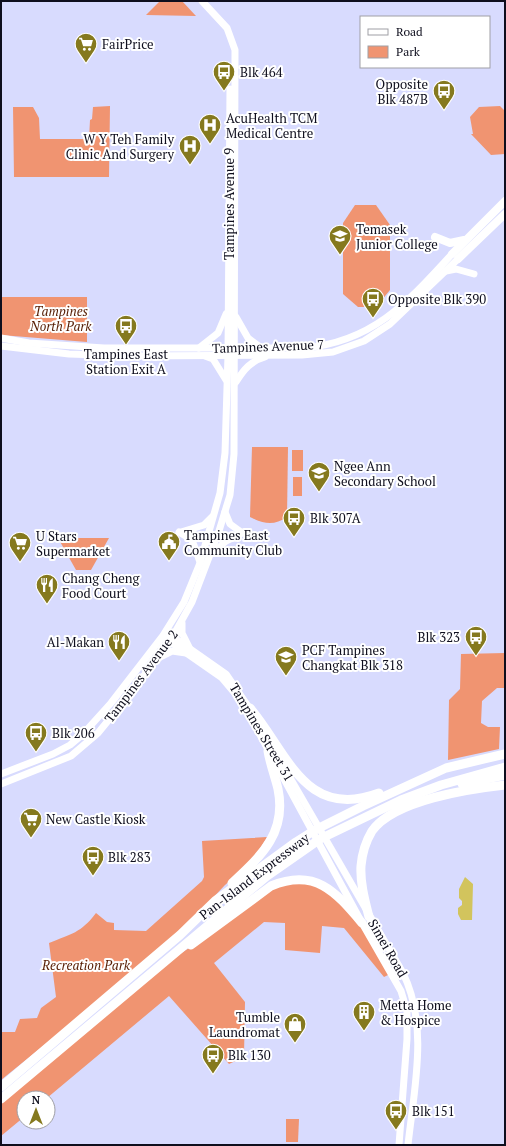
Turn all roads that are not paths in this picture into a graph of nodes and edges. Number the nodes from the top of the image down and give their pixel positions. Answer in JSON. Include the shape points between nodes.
{"nodes":[{"id":1,"x":197,"y":1,"type":"edge"},
{"id":2,"x":202,"y":1,"type":"edge"},
{"id":3,"x":505,"y":202,"type":"edge"},
{"id":4,"x":505,"y":214,"type":"edge"},
{"id":5,"x":435,"y":237,"type":"dead end"},
{"id":6,"x":468,"y":238,"type":"junction"},
{"id":7,"x":455,"y":256,"type":"junction"},
{"id":8,"x":444,"y":272,"type":"junction"},
{"id":9,"x":474,"y":274,"type":"dead end"},
{"id":10,"x":227,"y":310,"type":"junction"},
{"id":11,"x":235,"y":315,"type":"junction"},
{"id":12,"x":1,"y":338,"type":"edge"},
{"id":13,"x":1,"y":346,"type":"edge"},
{"id":14,"x":199,"y":348,"type":"junction"},
{"id":15,"x":262,"y":348,"type":"junction"},
{"id":16,"x":232,"y":351,"type":"junction"},
{"id":17,"x":203,"y":355,"type":"junction"},
{"id":18,"x":272,"y":355,"type":"junction"},
{"id":19,"x":227,"y":382,"type":"junction"},
{"id":20,"x":235,"y":384,"type":"junction"},
{"id":21,"x":225,"y":512,"type":"junction"},
{"id":22,"x":215,"y":513,"type":"junction"},
{"id":23,"x":209,"y":558,"type":"junction"},
{"id":24,"x":200,"y":563,"type":"junction"},
{"id":25,"x":183,"y":619,"type":"junction"},
{"id":26,"x":164,"y":634,"type":"junction"},
{"id":27,"x":171,"y":638,"type":"junction"},
{"id":28,"x":189,"y":651,"type":"junction"},
{"id":29,"x":156,"y":660,"type":"junction"},
{"id":30,"x":250,"y":708,"type":"junction"},
{"id":31,"x":106,"y":723,"type":"junction"},
{"id":32,"x":83,"y":734,"type":"junction"},
{"id":33,"x":268,"y":751,"type":"junction"},
{"id":34,"x":505,"y":754,"type":"edge"},
{"id":35,"x":505,"y":767,"type":"edge"},
{"id":36,"x":446,"y":768,"type":"junction"},
{"id":37,"x":1,"y":774,"type":"edge"},
{"id":38,"x":505,"y":775,"type":"edge"},
{"id":39,"x":474,"y":782,"type":"junction"},
{"id":40,"x":1,"y":784,"type":"edge"},
{"id":41,"x":505,"y":784,"type":"edge"},
{"id":42,"x":368,"y":816,"type":"junction"},
{"id":43,"x":319,"y":835,"type":"junction"},
{"id":44,"x":215,"y":901,"type":"junction"},
{"id":45,"x":369,"y":917,"type":"junction"},
{"id":46,"x":362,"y":923,"type":"junction"},
{"id":47,"x":157,"y":967,"type":"junction"},
{"id":48,"x":1,"y":1087,"type":"edge"},
{"id":49,"x":1,"y":1099,"type":"edge"},
{"id":50,"x":399,"y":1145,"type":"edge"},
{"id":51,"x":408,"y":1145,"type":"edge"}],
"edges":[{"from":1,"to":10,"type":"main road","name":"Tampines Avenue 9","via":[[222,28],[230,48]]},
{"from":2,"to":11,"type":"main road","name":"Tampines Avenue 9","via":[[227,28],[235,50]]},
{"from":3,"to":6,"type":"main road","name":"Tampines Avenue 7"},
{"from":4,"to":7,"type":"main road","name":"Tampines Avenue 7"},
{"from":5,"to":6,"type":"main road","via":[[450,243]]},
{"from":6,"to":7,"type":"main road","name":"Tampines Avenue 7"},
{"from":7,"to":8,"type":"main road","name":"Tampines Avenue 7"},
{"from":7,"to":15,"type":"main road","name":"Tampines Avenue 7","via":[[380,323],[362,333],[345,341],[320,347]]},
{"from":8,"to":9,"type":"main road","via":[[456,269]]},
{"from":8,"to":18,"type":"main road","name":"Tampines Avenue 7","via":[[400,316],[364,341],[333,352],[302,356]]},
{"from":10,"to":14,"type":"main road","via":[[218,333]]},
{"from":10,"to":16,"type":"main road","name":"Tampines Avenue 9"},
{"from":11,"to":15,"type":"main road","via":[[248,338]]},
{"from":11,"to":16,"type":"main road","name":"Tampines Avenue 9"},
{"from":12,"to":14,"type":"main road","name":"Tampines Avenue 7","via":[[29,343],[104,348]]},
{"from":13,"to":17,"type":"main road","name":"Tampines Avenue 7","via":[[108,356]]},
{"from":14,"to":16,"type":"main road","name":"Tampines Avenue 7"},
{"from":15,"to":16,"type":"main road","name":"Tampines Avenue 7"},
{"from":16,"to":17,"type":"main road","name":"Tampines Avenue 7"},
{"from":16,"to":18,"type":"main road","name":"Tampines Avenue 7"},
{"from":16,"to":19,"type":"main road","name":"Tampines Avenue 2"},
{"from":16,"to":20,"type":"main road","name":"Tampines Avenue 2"},
{"from":17,"to":19,"type":"main road","via":[[213,360]]},
{"from":18,"to":20,"type":"main road","via":[[252,362]]},
{"from":19,"to":22,"type":"main road","name":"Tampines Avenue 2","via":[[223,480]]},
{"from":20,"to":21,"type":"main road","name":"Tampines Avenue 2","via":[[233,480]]},
{"from":21,"to":23,"type":"main road","name":"Tampines Avenue 2"},
{"from":21,"to":23,"type":"main road","via":[[230,524],[243,532],[221,544]]},
{"from":22,"to":24,"type":"main road","name":"Tampines Avenue 2"},
{"from":22,"to":24,"type":"main road","via":[[204,525],[180,532],[192,540]]},
{"from":23,"to":25,"type":"main road","name":"Tampines Avenue 2"},
{"from":24,"to":26,"type":"main road","name":"Tampines Avenue 2","via":[[184,602]]},
{"from":25,"to":27,"type":"main road","name":"Tampines Avenue 2"},
{"from":25,"to":28,"type":"main road","via":[[182,633]]},
{"from":26,"to":27,"type":"main road","name":"Tampines Street 31"},
{"from":26,"to":32,"type":"main road","name":"Tampines Avenue 2"},
{"from":27,"to":28,"type":"main road","name":"Tampines Street 31"},
{"from":27,"to":29,"type":"main road","name":"Tampines Avenue 2"},
{"from":28,"to":29,"type":"main road","via":[[172,652]]},
{"from":28,"to":30,"type":"main road","name":"Tampines Street 31","via":[[226,674]]},
{"from":28,"to":33,"type":"main road","name":"Tampines Street 31","via":[[222,678],[237,696]]},
{"from":29,"to":31,"type":"main road","name":"Tampines Avenue 2"},
{"from":30,"to":36,"type":"highway","via":[[302,781],[316,791],[330,796],[362,799]]},
{"from":30,"to":43,"type":"main road","name":"Tampines Street 31"},
{"from":31,"to":32,"type":"main road"},
{"from":31,"to":40,"type":"main road","name":"Tampines Avenue 2","via":[[71,756]]},
{"from":32,"to":37,"type":"main road","name":"Tampines Avenue 2","via":[[53,754]]},
{"from":33,"to":43,"type":"main road","name":"Tampines Street 31"},
{"from":33,"to":44,"type":"highway","via":[[279,796],[278,824],[267,848]]},
{"from":34,"to":36,"type":"highway","name":"Pan-Island Expressway"},
{"from":35,"to":42,"type":"highway","name":"Pan-Island Expressway","via":[[441,785]]},
{"from":36,"to":44,"type":"highway","name":"Pan-Island Expressway","via":[[336,820],[296,842]]},
{"from":38,"to":39,"type":"highway"},
{"from":39,"to":41,"type":"highway"},
{"from":39,"to":42,"type":"highway","via":[[439,790]]},
{"from":41,"to":45,"type":"highway","via":[[448,794],[398,811],[382,821],[373,831],[362,858],[362,883]]},
{"from":42,"to":47,"type":"highway","name":"Pan-Island Expressway","via":[[303,851],[267,876]]},
{"from":43,"to":45,"type":"main road","name":"Simei Road"},
{"from":43,"to":46,"type":"main road","name":"Simei Road"},
{"from":44,"to":48,"type":"highway","name":"Pan-Island Expressway"},
{"from":45,"to":51,"type":"main road","name":"Simei Road","via":[[406,980],[415,1007],[418,1031],[416,1072]]},
{"from":46,"to":47,"type":"highway","via":[[346,903],[324,886],[311,880],[284,881],[270,886],[201,938]]},
{"from":46,"to":50,"type":"main road","name":"Simei Road","via":[[401,991],[407,1011]]},
{"from":47,"to":49,"type":"highway","name":"Pan-Island Expressway"}]}
